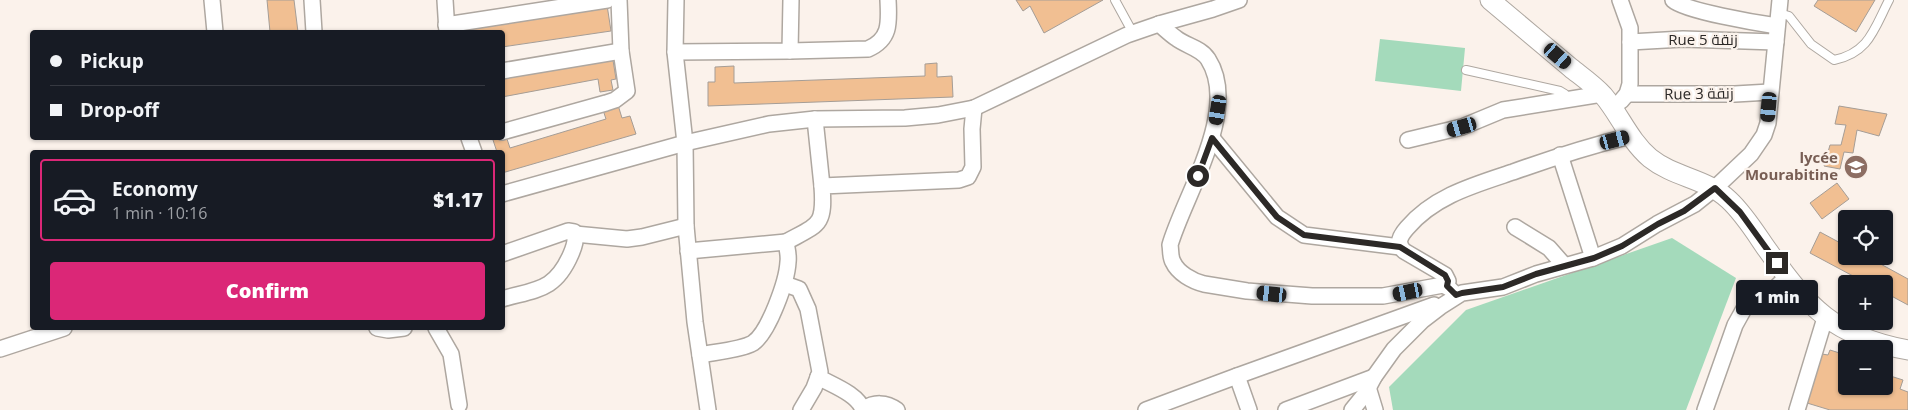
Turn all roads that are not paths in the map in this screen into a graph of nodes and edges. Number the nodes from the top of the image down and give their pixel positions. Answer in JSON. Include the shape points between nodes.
{"nodes":[{"id":1,"x":212,"y":0,"type":"edge"},
{"id":2,"x":312,"y":0,"type":"edge"},
{"id":3,"x":445,"y":0,"type":"edge"},
{"id":4,"x":607,"y":0,"type":"edge"},
{"id":5,"x":619,"y":0,"type":"edge"},
{"id":6,"x":676,"y":0,"type":"edge"},
{"id":7,"x":791,"y":0,"type":"edge"},
{"id":8,"x":888,"y":0,"type":"edge"},
{"id":9,"x":1115,"y":0,"type":"edge"},
{"id":10,"x":1239,"y":0,"type":"edge"},
{"id":11,"x":1490,"y":0,"type":"edge"},
{"id":12,"x":1620,"y":0,"type":"edge"},
{"id":13,"x":1673,"y":0,"type":"edge"},
{"id":14,"x":1889,"y":0,"type":"edge"},
{"id":15,"x":1778,"y":20,"type":"edge"},
{"id":16,"x":1159,"y":24,"type":"junction"},
{"id":17,"x":446,"y":29,"type":"edge"},
{"id":18,"x":215,"y":30,"type":"edge"},
{"id":19,"x":314,"y":30,"type":"edge"},
{"id":20,"x":1133,"y":33,"type":"junction"},
{"id":21,"x":1630,"y":42,"type":"junction"},
{"id":22,"x":621,"y":51,"type":"junction"},
{"id":23,"x":790,"y":51,"type":"junction"},
{"id":24,"x":675,"y":52,"type":"junction"},
{"id":25,"x":505,"y":70,"type":"edge"},
{"id":26,"x":1466,"y":70,"type":"dead end"},
{"id":27,"x":1770,"y":92,"type":"junction"},
{"id":28,"x":1627,"y":94,"type":"junction"},
{"id":29,"x":1566,"y":100,"type":"junction"},
{"id":30,"x":1608,"y":102,"type":"junction"},
{"id":31,"x":974,"y":108,"type":"junction"},
{"id":32,"x":815,"y":119,"type":"junction"},
{"id":33,"x":505,"y":131,"type":"edge"},
{"id":34,"x":1630,"y":136,"type":"junction"},
{"id":35,"x":1212,"y":138,"type":"junction"},
{"id":36,"x":1408,"y":140,"type":"dead end"},
{"id":37,"x":685,"y":143,"type":"junction"},
{"id":38,"x":1560,"y":155,"type":"junction"},
{"id":39,"x":822,"y":186,"type":"junction"},
{"id":40,"x":1715,"y":188,"type":"junction"},
{"id":41,"x":505,"y":193,"type":"edge"},
{"id":42,"x":686,"y":226,"type":"junction"},
{"id":43,"x":1515,"y":226,"type":"dead end"},
{"id":44,"x":575,"y":234,"type":"junction"},
{"id":45,"x":786,"y":242,"type":"junction"},
{"id":46,"x":1400,"y":247,"type":"junction"},
{"id":47,"x":688,"y":251,"type":"junction"},
{"id":48,"x":505,"y":253,"type":"edge"},
{"id":49,"x":1594,"y":258,"type":"junction"},
{"id":50,"x":1564,"y":265,"type":"junction"},
{"id":51,"x":1787,"y":277,"type":"junction"},
{"id":52,"x":785,"y":284,"type":"junction"},
{"id":53,"x":1455,"y":291,"type":"junction"},
{"id":54,"x":505,"y":298,"type":"edge"},
{"id":55,"x":1825,"y":318,"type":"junction"},
{"id":56,"x":58,"y":330,"type":"edge"},
{"id":57,"x":437,"y":330,"type":"edge"},
{"id":58,"x":0,"y":349,"type":"edge"},
{"id":59,"x":1908,"y":350,"type":"edge"},
{"id":60,"x":700,"y":355,"type":"junction"},
{"id":61,"x":1237,"y":376,"type":"junction"},
{"id":62,"x":818,"y":377,"type":"junction"},
{"id":63,"x":1371,"y":382,"type":"junction"},
{"id":64,"x":459,"y":405,"type":"dead end"},
{"id":65,"x":708,"y":410,"type":"edge"},
{"id":66,"x":801,"y":410,"type":"edge"},
{"id":67,"x":863,"y":410,"type":"edge"},
{"id":68,"x":896,"y":410,"type":"edge"},
{"id":69,"x":1146,"y":410,"type":"edge"},
{"id":70,"x":1249,"y":410,"type":"edge"},
{"id":71,"x":1286,"y":410,"type":"edge"},
{"id":72,"x":1352,"y":410,"type":"edge"},
{"id":73,"x":1375,"y":410,"type":"edge"},
{"id":74,"x":1705,"y":410,"type":"edge"},
{"id":75,"x":1797,"y":410,"type":"edge"}],
"edges":[{"from":1,"to":18,"type":"street"},
{"from":2,"to":19,"type":"street"},
{"from":3,"to":17,"type":"street"},
{"from":4,"to":17,"type":"street"},
{"from":5,"to":22,"type":"street"},
{"from":6,"to":24,"type":"street"},
{"from":7,"to":23,"type":"street"},
{"from":8,"to":23,"type":"street","via":[[886,33],[876,46],[868,49]]},
{"from":9,"to":20,"type":"lane"},
{"from":10,"to":16,"type":"street"},
{"from":11,"to":30,"type":"street"},
{"from":12,"to":21,"type":"street","via":[[1630,28]]},
{"from":13,"to":15,"type":"street","via":[[1708,12]]},
{"from":14,"to":15,"type":"lane","via":[[1860,50],[1834,60],[1812,44],[1789,16]]},
{"from":15,"to":21,"type":"street","name":"Rue 5 زنقة","via":[[1683,39]]},
{"from":15,"to":27,"type":"street"},
{"from":16,"to":20,"type":"street"},
{"from":16,"to":35,"type":"street","via":[[1208,58],[1218,94]]},
{"from":20,"to":31,"type":"street"},
{"from":21,"to":28,"type":"street"},
{"from":22,"to":25,"type":"street"},
{"from":22,"to":33,"type":"street","via":[[627,87],[624,95]]},
{"from":23,"to":24,"type":"street"},
{"from":24,"to":37,"type":"street"},
{"from":26,"to":29,"type":"lane","via":[[1560,91]]},
{"from":27,"to":28,"type":"street","name":"Rue 3 زنقة"},
{"from":27,"to":40,"type":"street","via":[[1764,135],[1751,154]]},
{"from":28,"to":30,"type":"street"},
{"from":29,"to":30,"type":"street"},
{"from":29,"to":36,"type":"street","via":[[1503,110],[1462,127]]},
{"from":30,"to":34,"type":"street"},
{"from":31,"to":32,"type":"street","via":[[904,118]]},
{"from":31,"to":39,"type":"street","via":[[973,167],[964,179]]},
{"from":32,"to":37,"type":"street","via":[[769,124]]},
{"from":32,"to":39,"type":"street"},
{"from":34,"to":38,"type":"street"},
{"from":34,"to":40,"type":"street","via":[[1659,165]]},
{"from":35,"to":46,"type":"street","via":[[1277,217],[1304,235]]},
{"from":35,"to":53,"type":"street","via":[[1170,245],[1173,262],[1188,277],[1204,284],[1247,291],[1312,296],[1383,296],[1438,285]]},
{"from":37,"to":41,"type":"street"},
{"from":37,"to":42,"type":"street"},
{"from":38,"to":46,"type":"street","via":[[1446,196],[1413,221],[1400,237]]},
{"from":38,"to":49,"type":"street"},
{"from":39,"to":45,"type":"street","via":[[824,206],[819,223]]},
{"from":40,"to":49,"type":"street","via":[[1684,211]]},
{"from":40,"to":51,"type":"street","via":[[1740,212]]},
{"from":42,"to":44,"type":"street","via":[[627,239]]},
{"from":42,"to":47,"type":"street"},
{"from":43,"to":50,"type":"street","via":[[1549,248]]},
{"from":44,"to":48,"type":"street","via":[[568,232]]},
{"from":44,"to":54,"type":"street","via":[[567,263],[555,281]]},
{"from":45,"to":47,"type":"street"},
{"from":45,"to":52,"type":"street"},
{"from":46,"to":53,"type":"street","via":[[1445,275]]},
{"from":47,"to":60,"type":"street"},
{"from":49,"to":50,"type":"street"},
{"from":50,"to":53,"type":"street","via":[[1503,287]]},
{"from":51,"to":55,"type":"street"},
{"from":51,"to":74,"type":"street","via":[[1770,294],[1746,307],[1735,325]]},
{"from":52,"to":60,"type":"street","via":[[762,334],[754,342]]},
{"from":52,"to":62,"type":"street","via":[[799,289],[808,309],[820,372]]},
{"from":53,"to":61,"type":"street","via":[[1416,312]]},
{"from":53,"to":63,"type":"street","via":[[1394,349]]},
{"from":55,"to":59,"type":"street","via":[[1848,332]]},
{"from":55,"to":75,"type":"street"},
{"from":56,"to":58,"type":"street"},
{"from":57,"to":64,"type":"street","via":[[451,354]]},
{"from":60,"to":65,"type":"street"},
{"from":61,"to":69,"type":"street"},
{"from":61,"to":70,"type":"street"},
{"from":62,"to":66,"type":"street"},
{"from":62,"to":67,"type":"street","via":[[855,398]]},
{"from":63,"to":71,"type":"street"},
{"from":63,"to":72,"type":"street"},
{"from":63,"to":73,"type":"street"},
{"from":67,"to":68,"type":"street","via":[[877,403]]}]}
